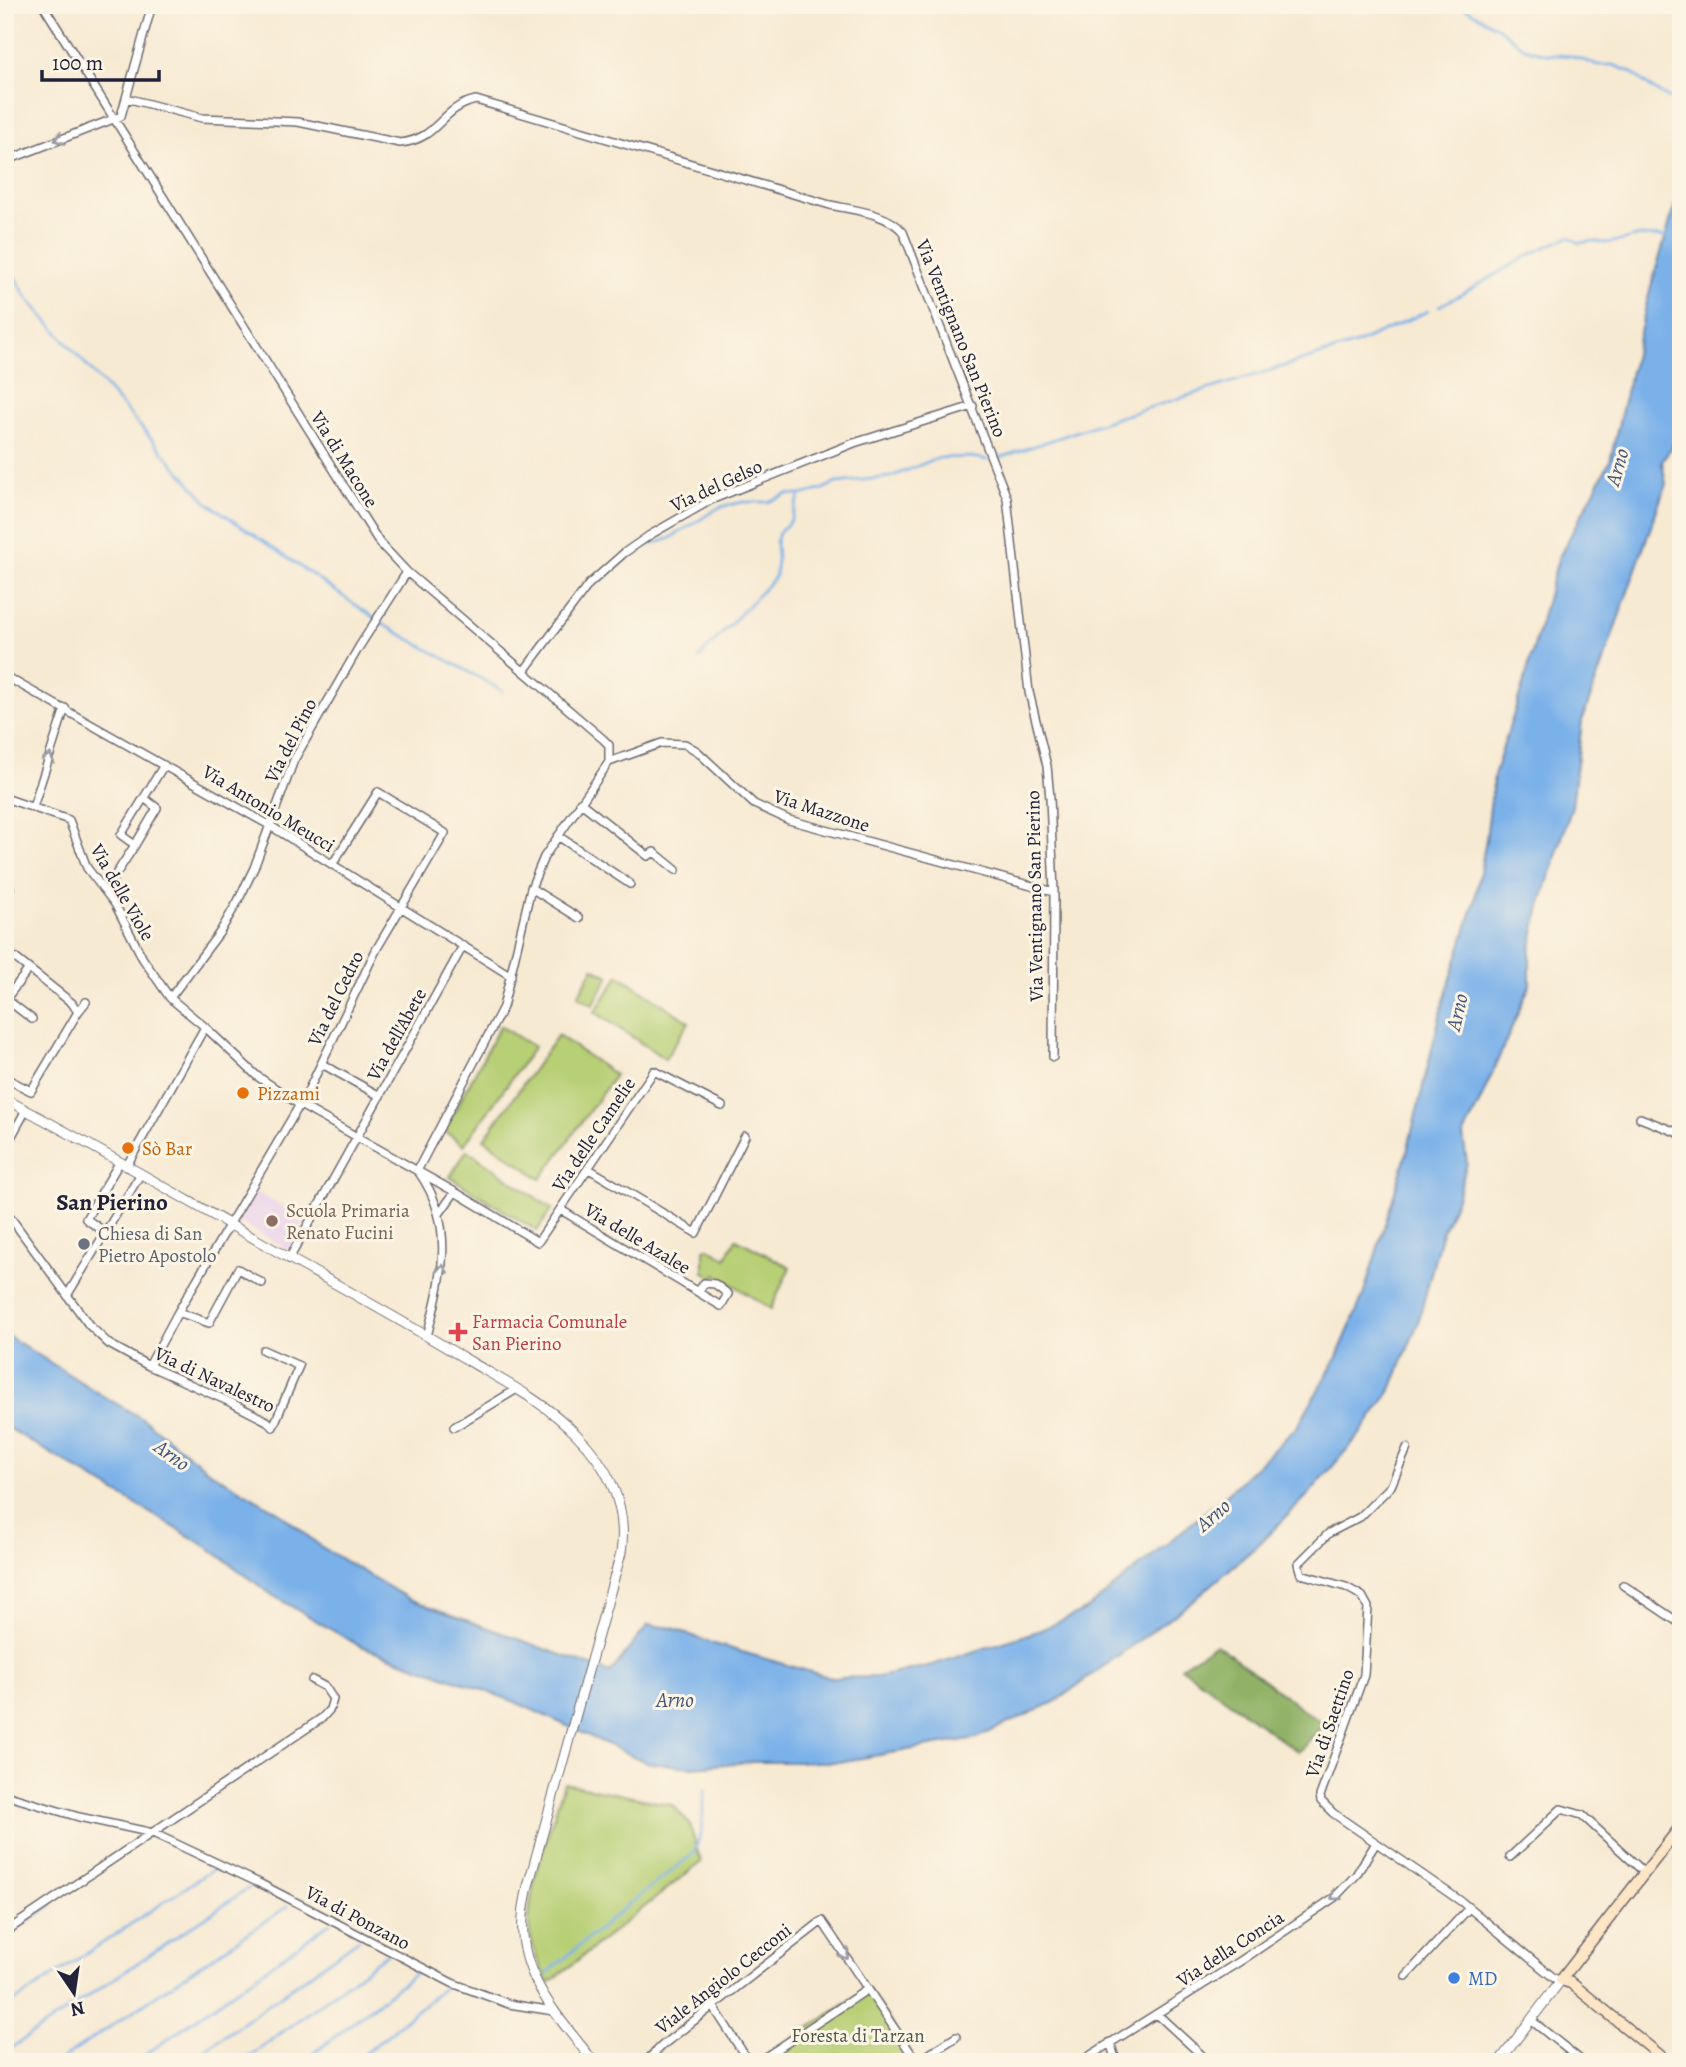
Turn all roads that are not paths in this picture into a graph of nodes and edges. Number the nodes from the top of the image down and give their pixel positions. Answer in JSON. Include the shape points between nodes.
{"nodes":[{"id":1,"x":43,"y":5,"type":"edge"},
{"id":2,"x":152,"y":5,"type":"edge"},
{"id":3,"x":126,"y":98,"type":"junction"},
{"id":4,"x":114,"y":118,"type":"junction"},
{"id":5,"x":5,"y":161,"type":"edge"},
{"id":6,"x":973,"y":406,"type":"junction"},
{"id":7,"x":407,"y":572,"type":"junction"},
{"id":8,"x":524,"y":670,"type":"junction"},
{"id":9,"x":5,"y":676,"type":"edge"},
{"id":10,"x":65,"y":708,"type":"junction"},
{"id":11,"x":609,"y":762,"type":"junction"},
{"id":12,"x":164,"y":765,"type":"junction"},
{"id":13,"x":5,"y":798,"type":"edge"},
{"id":14,"x":144,"y":798,"type":"junction"},
{"id":15,"x":580,"y":802,"type":"junction"},
{"id":16,"x":33,"y":807,"type":"junction"},
{"id":17,"x":269,"y":825,"type":"junction"},
{"id":18,"x":558,"y":836,"type":"junction"},
{"id":19,"x":135,"y":845,"type":"junction"},
{"id":20,"x":332,"y":864,"type":"junction"},
{"id":21,"x":676,"y":870,"type":"dead end"},
{"id":22,"x":631,"y":884,"type":"dead end"},
{"id":23,"x":531,"y":888,"type":"junction"},
{"id":24,"x":105,"y":891,"type":"junction"},
{"id":25,"x":1054,"y":892,"type":"junction"},
{"id":26,"x":401,"y":907,"type":"junction"},
{"id":27,"x":579,"y":918,"type":"dead end"},
{"id":28,"x":463,"y":946,"type":"junction"},
{"id":29,"x":5,"y":950,"type":"edge"},
{"id":30,"x":28,"y":970,"type":"junction"},
{"id":31,"x":511,"y":976,"type":"junction"},
{"id":32,"x":170,"y":998,"type":"junction"},
{"id":33,"x":86,"y":1002,"type":"dead end"},
{"id":34,"x":78,"y":1012,"type":"junction"},
{"id":35,"x":33,"y":1019,"type":"dead end"},
{"id":36,"x":205,"y":1027,"type":"junction"},
{"id":37,"x":1053,"y":1057,"type":"dead end"},
{"id":38,"x":321,"y":1064,"type":"junction"},
{"id":39,"x":5,"y":1078,"type":"edge"},
{"id":40,"x":380,"y":1096,"type":"junction"},
{"id":41,"x":5,"y":1099,"type":"edge"},
{"id":42,"x":300,"y":1105,"type":"junction"},
{"id":43,"x":722,"y":1106,"type":"dead end"},
{"id":44,"x":26,"y":1110,"type":"junction"},
{"id":45,"x":1640,"y":1118,"type":"dead end"},
{"id":46,"x":1681,"y":1134,"type":"edge"},
{"id":47,"x":745,"y":1136,"type":"dead end"},
{"id":48,"x":356,"y":1138,"type":"junction"},
{"id":49,"x":5,"y":1148,"type":"edge"},
{"id":50,"x":123,"y":1165,"type":"junction"},
{"id":51,"x":589,"y":1169,"type":"junction"},
{"id":52,"x":417,"y":1171,"type":"junction"},
{"id":53,"x":140,"y":1175,"type":"junction"},
{"id":54,"x":455,"y":1192,"type":"junction"},
{"id":55,"x":5,"y":1210,"type":"edge"},
{"id":56,"x":561,"y":1210,"type":"junction"},
{"id":57,"x":439,"y":1214,"type":"junction"},
{"id":58,"x":229,"y":1225,"type":"junction"},
{"id":59,"x":105,"y":1232,"type":"junction"},
{"id":60,"x":538,"y":1242,"type":"joint"},
{"id":61,"x":289,"y":1259,"type":"junction"},
{"id":62,"x":262,"y":1283,"type":"dead end"},
{"id":63,"x":698,"y":1292,"type":"dead end"},
{"id":64,"x":68,"y":1294,"type":"junction"},
{"id":65,"x":178,"y":1312,"type":"junction"},
{"id":66,"x":427,"y":1336,"type":"junction"},
{"id":67,"x":263,"y":1350,"type":"dead end"},
{"id":68,"x":149,"y":1366,"type":"junction"},
{"id":69,"x":517,"y":1389,"type":"junction"},
{"id":70,"x":454,"y":1427,"type":"dead end"},
{"id":71,"x":1407,"y":1448,"type":"dead end"},
{"id":72,"x":1623,"y":1585,"type":"dead end"},
{"id":73,"x":1681,"y":1624,"type":"edge"},
{"id":74,"x":312,"y":1680,"type":"dead end"},
{"id":75,"x":5,"y":1795,"type":"edge"},
{"id":76,"x":1681,"y":1826,"type":"edge"},
{"id":77,"x":153,"y":1833,"type":"junction"},
{"id":78,"x":1376,"y":1843,"type":"junction"},
{"id":79,"x":1510,"y":1857,"type":"dead end"},
{"id":80,"x":1645,"y":1872,"type":"junction"},
{"id":81,"x":1469,"y":1908,"type":"junction"},
{"id":82,"x":5,"y":1932,"type":"edge"},
{"id":83,"x":1406,"y":1976,"type":"dead end"},
{"id":84,"x":1561,"y":1980,"type":"junction"},
{"id":85,"x":868,"y":1989,"type":"junction"},
{"id":86,"x":713,"y":2006,"type":"junction"},
{"id":87,"x":554,"y":2011,"type":"junction"},
{"id":88,"x":1157,"y":2014,"type":"junction"},
{"id":89,"x":1531,"y":2020,"type":"junction"},
{"id":90,"x":956,"y":2037,"type":"dead end"},
{"id":91,"x":1110,"y":2042,"type":"junction"},
{"id":92,"x":1083,"y":2061,"type":"edge"},
{"id":93,"x":594,"y":2062,"type":"edge"},
{"id":94,"x":645,"y":2062,"type":"edge"},
{"id":95,"x":749,"y":2062,"type":"edge"},
{"id":96,"x":758,"y":2062,"type":"edge"},
{"id":97,"x":917,"y":2062,"type":"edge"},
{"id":98,"x":1119,"y":2062,"type":"edge"},
{"id":99,"x":1209,"y":2062,"type":"edge"},
{"id":100,"x":1499,"y":2062,"type":"edge"},
{"id":101,"x":1583,"y":2062,"type":"edge"},
{"id":102,"x":1668,"y":2062,"type":"edge"}],
"edges":[{"from":1,"to":4,"type":"street","name":"Via di Macone"},
{"from":2,"to":3,"type":"street"},
{"from":3,"to":4,"type":"street","via":[[121,117]]},
{"from":3,"to":6,"type":"street","name":"Via Ventignano San Pierino","via":[[202,118],[298,122],[400,143],[426,136],[452,109],[476,100],[875,216],[903,232]]},
{"from":4,"to":5,"type":"street","one_way":true},
{"from":4,"to":7,"type":"street","name":"Via di Macone","via":[[347,494],[379,542]]},
{"from":6,"to":8,"type":"street","name":"Via del Gelso","via":[[854,443],[713,499],[650,535],[589,584]]},
{"from":6,"to":25,"type":"street","name":"Via Ventignano San Pierino","via":[[1007,498],[1029,692],[1047,766]]},
{"from":7,"to":8,"type":"street","name":"Via di Macone"},
{"from":7,"to":17,"type":"street","name":"Via del Pino","via":[[294,760]]},
{"from":8,"to":11,"type":"street","name":"Via di Macone","via":[[609,745]]},
{"from":9,"to":10,"type":"street","name":"Via Antonio Meucci"},
{"from":10,"to":12,"type":"street","name":"Via Antonio Meucci"},
{"from":16,"to":10,"type":"street","one_way":true},
{"from":11,"to":15,"type":"street"},
{"from":11,"to":25,"type":"street","name":"Via Mazzone","via":[[662,743],[685,744],[769,812]]},
{"from":12,"to":14,"type":"street"},
{"from":12,"to":17,"type":"street","name":"Via Antonio Meucci"},
{"from":13,"to":16,"type":"street","name":"Via delle Viole"},
{"from":14,"to":19,"type":"street","via":[[157,807]]},
{"from":14,"to":19,"type":"street","via":[[121,835]]},
{"from":15,"to":18,"type":"street"},
{"from":15,"to":21,"type":"street","via":[[648,856],[654,852]]},
{"from":16,"to":24,"type":"street","name":"Via delle Viole","via":[[69,820],[86,868]]},
{"from":17,"to":20,"type":"street","name":"Via Antonio Meucci"},
{"from":17,"to":32,"type":"street","name":"Via del Pino","via":[[238,901]]},
{"from":18,"to":22,"type":"street"},
{"from":18,"to":23,"type":"street"},
{"from":19,"to":24,"type":"street"},
{"from":20,"to":26,"type":"street","name":"Via Antonio Meucci"},
{"from":20,"to":26,"type":"street","name":"Via del Cedro","via":[[379,792],[445,833]]},
{"from":23,"to":27,"type":"street"},
{"from":23,"to":31,"type":"street"},
{"from":24,"to":32,"type":"street","name":"Via delle Viole"},
{"from":25,"to":37,"type":"street","name":"Via Ventignano San Pierino"},
{"from":26,"to":28,"type":"street","name":"Via Antonio Meucci"},
{"from":26,"to":38,"type":"street","name":"Via del Cedro"},
{"from":28,"to":31,"type":"street","name":"Via Antonio Meucci"},
{"from":28,"to":40,"type":"street","name":"Via dell'Abete"},
{"from":29,"to":30,"type":"street"},
{"from":30,"to":34,"type":"street"},
{"from":30,"to":35,"type":"street","via":[[6,999]]},
{"from":31,"to":52,"type":"street","via":[[497,1020]]},
{"from":32,"to":36,"type":"street","name":"Via delle Viole"},
{"from":33,"to":34,"type":"street"},
{"from":34,"to":39,"type":"street","via":[[31,1091]]},
{"from":36,"to":42,"type":"street","name":"Via delle Viole","via":[[257,1076]]},
{"from":36,"to":50,"type":"street"},
{"from":38,"to":40,"type":"street"},
{"from":38,"to":42,"type":"street","name":"Via del Cedro"},
{"from":40,"to":48,"type":"street","name":"Via dell'Abete"},
{"from":41,"to":44,"type":"street"},
{"from":42,"to":48,"type":"street","name":"Via delle Viole"},
{"from":42,"to":58,"type":"street","name":"Via del Cedro"},
{"from":43,"to":51,"type":"street","name":"Via delle Camelie","via":[[654,1072]]},
{"from":44,"to":49,"type":"street"},
{"from":44,"to":50,"type":"street"},
{"from":45,"to":46,"type":"street"},
{"from":47,"to":51,"type":"street","via":[[696,1233]]},
{"from":48,"to":52,"type":"street","name":"Via delle Viole"},
{"from":48,"to":61,"type":"street","name":"Via dell'Abete"},
{"from":50,"to":53,"type":"street"},
{"from":50,"to":59,"type":"street","via":[[86,1219]]},
{"from":51,"to":56,"type":"street","name":"Via delle Camelie"},
{"from":52,"to":54,"type":"street","name":"Via delle Viole"},
{"from":52,"to":57,"type":"street"},
{"from":53,"to":58,"type":"street"},
{"from":53,"to":59,"type":"street"},
{"from":54,"to":57,"type":"street"},
{"from":54,"to":60,"type":"street","name":"Via delle Viole"},
{"from":55,"to":64,"type":"street","name":"Via di Navalestro"},
{"from":56,"to":60,"type":"street","name":"Via delle Camelie"},
{"from":56,"to":63,"type":"street","name":"Via delle Azalee"},
{"from":66,"to":57,"type":"street","one_way":true,"via":[[442,1280]]},
{"from":58,"to":61,"type":"street"},
{"from":58,"to":65,"type":"street","name":"Via del Cedro"},
{"from":59,"to":64,"type":"street"},
{"from":61,"to":66,"type":"street"},
{"from":62,"to":65,"type":"street","via":[[238,1269],[209,1323]]},
{"from":64,"to":68,"type":"street","name":"Via di Navalestro","via":[[109,1344]]},
{"from":65,"to":68,"type":"street","name":"Via del Cedro"},
{"from":66,"to":69,"type":"street"},
{"from":67,"to":68,"type":"street","name":"Via di Navalestro","via":[[299,1366],[272,1427],[230,1402]]},
{"from":69,"to":70,"type":"street"},
{"from":69,"to":87,"type":"street","via":[[576,1433],[600,1463],[614,1488],[624,1530],[616,1578],[561,1765],[523,1919],[530,1970]]},
{"from":71,"to":78,"type":"street","name":"Via di Saettino","via":[[1391,1486],[1360,1517],[1329,1534],[1298,1564],[1301,1574],[1346,1587],[1362,1596],[1368,1607],[1364,1675],[1320,1796],[1326,1807]]},
{"from":72,"to":73,"type":"street"},
{"from":74,"to":77,"type":"street","via":[[325,1687],[333,1699],[322,1718]]},
{"from":75,"to":77,"type":"street","name":"Via di Ponzano"},
{"from":76,"to":80,"type":"main road"},
{"from":77,"to":82,"type":"street"},
{"from":77,"to":87,"type":"street","name":"Via di Ponzano","via":[[452,1983],[509,2004]]},
{"from":78,"to":81,"type":"street","name":"Via di Saettino"},
{"from":78,"to":88,"type":"street","name":"Via della Concia","one_way":true,"via":[[1335,1898]]},
{"from":79,"to":80,"type":"street","via":[[1561,1809],[1582,1815]]},
{"from":80,"to":84,"type":"main road"},
{"from":81,"to":83,"type":"street"},
{"from":81,"to":84,"type":"street","name":"Via di Saettino"},
{"from":84,"to":89,"type":"street"},
{"from":84,"to":102,"type":"main road","via":[[1571,1983]]},
{"from":86,"to":85,"type":"street","name":"Viale Angiolo Cecconi","one_way":true,"via":[[822,1921]]},
{"from":85,"to":96,"type":"street"},
{"from":85,"to":97,"type":"street"},
{"from":86,"to":94,"type":"street","name":"Viale Angiolo Cecconi"},
{"from":86,"to":95,"type":"street"},
{"from":87,"to":93,"type":"street"},
{"from":88,"to":91,"type":"street","name":"Via della Concia"},
{"from":88,"to":99,"type":"street"},
{"from":89,"to":100,"type":"street"},
{"from":89,"to":101,"type":"street"},
{"from":90,"to":97,"type":"street"},
{"from":91,"to":92,"type":"street","name":"Via della Concia"},
{"from":91,"to":98,"type":"street"}]}
